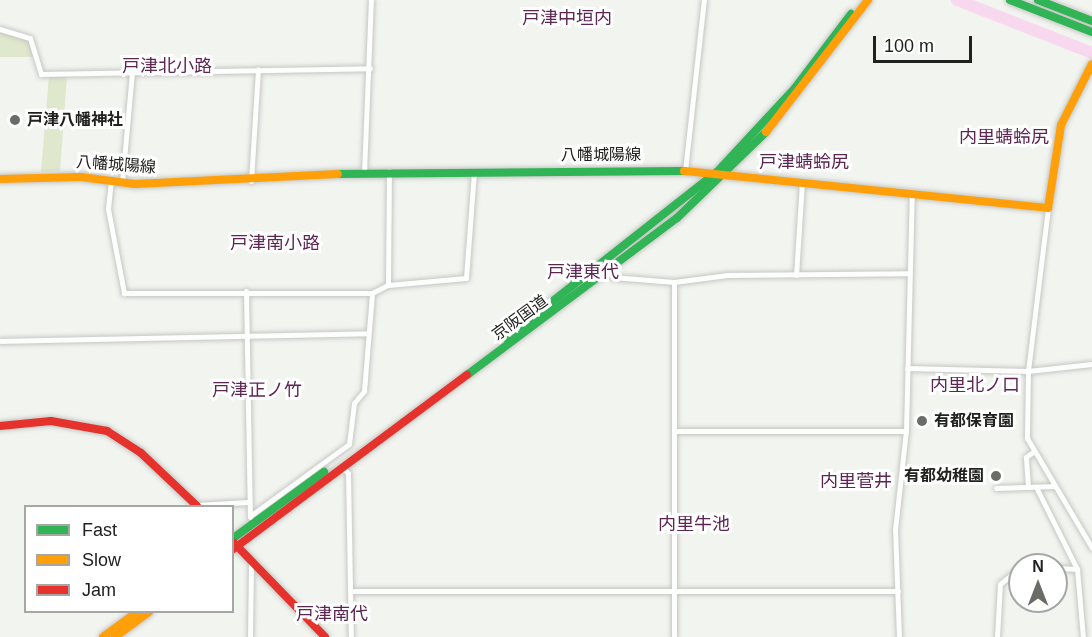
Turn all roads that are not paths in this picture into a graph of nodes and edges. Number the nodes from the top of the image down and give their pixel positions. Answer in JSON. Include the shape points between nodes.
{"nodes":[{"id":1,"x":371,"y":0,"type":"edge"},
{"id":2,"x":704,"y":0,"type":"edge"},
{"id":3,"x":860,"y":0,"type":"edge"},
{"id":4,"x":868,"y":0,"type":"edge"},
{"id":5,"x":1010,"y":0,"type":"edge"},
{"id":6,"x":1038,"y":0,"type":"edge"},
{"id":7,"x":1092,"y":21,"type":"edge"},
{"id":8,"x":0,"y":29,"type":"edge"},
{"id":9,"x":1092,"y":32,"type":"edge"},
{"id":10,"x":1091,"y":66,"type":"edge"},
{"id":11,"x":370,"y":68,"type":"junction"},
{"id":12,"x":258,"y":69,"type":"junction"},
{"id":13,"x":132,"y":72,"type":"junction"},
{"id":14,"x":389,"y":171,"type":"junction"},
{"id":15,"x":474,"y":171,"type":"junction"},
{"id":16,"x":685,"y":171,"type":"junction"},
{"id":17,"x":717,"y":172,"type":"junction"},
{"id":18,"x":364,"y":173,"type":"junction"},
{"id":19,"x":728,"y":173,"type":"junction"},
{"id":20,"x":0,"y":179,"type":"edge"},
{"id":21,"x":111,"y":180,"type":"junction"},
{"id":22,"x":251,"y":181,"type":"junction"},
{"id":23,"x":802,"y":181,"type":"junction"},
{"id":24,"x":122,"y":182,"type":"junction"},
{"id":25,"x":912,"y":193,"type":"junction"},
{"id":26,"x":1048,"y":208,"type":"junction"},
{"id":27,"x":609,"y":273,"type":"junction"},
{"id":28,"x":908,"y":273,"type":"junction"},
{"id":29,"x":796,"y":275,"type":"junction"},
{"id":30,"x":674,"y":282,"type":"junction"},
{"id":31,"x":388,"y":285,"type":"junction"},
{"id":32,"x":246,"y":291,"type":"junction"},
{"id":33,"x":372,"y":293,"type":"junction"},
{"id":34,"x":368,"y":333,"type":"junction"},
{"id":35,"x":247,"y":337,"type":"junction"},
{"id":36,"x":0,"y":341,"type":"edge"},
{"id":37,"x":1092,"y":364,"type":"edge"},
{"id":38,"x":907,"y":368,"type":"junction"},
{"id":39,"x":1028,"y":370,"type":"junction"},
{"id":40,"x":0,"y":426,"type":"edge"},
{"id":41,"x":674,"y":430,"type":"junction"},
{"id":42,"x":906,"y":431,"type":"junction"},
{"id":43,"x":1033,"y":452,"type":"junction"},
{"id":44,"x":341,"y":467,"type":"junction"},
{"id":45,"x":1055,"y":486,"type":"junction"},
{"id":46,"x":1028,"y":487,"type":"junction"},
{"id":47,"x":1036,"y":487,"type":"junction"},
{"id":48,"x":996,"y":488,"type":"dead end"},
{"id":49,"x":248,"y":502,"type":"junction"},
{"id":50,"x":196,"y":505,"type":"edge"},
{"id":51,"x":210,"y":505,"type":"edge"},
{"id":52,"x":251,"y":520,"type":"junction"},
{"id":53,"x":234,"y":544,"type":"edge"},
{"id":54,"x":1092,"y":546,"type":"edge"},
{"id":55,"x":251,"y":558,"type":"junction"},
{"id":56,"x":1068,"y":569,"type":"edge"},
{"id":57,"x":1077,"y":569,"type":"junction"},
{"id":58,"x":1008,"y":578,"type":"edge"},
{"id":59,"x":351,"y":591,"type":"junction"},
{"id":60,"x":674,"y":591,"type":"junction"},
{"id":61,"x":898,"y":591,"type":"junction"},
{"id":62,"x":136,"y":613,"type":"edge"},
{"id":63,"x":148,"y":613,"type":"edge"},
{"id":64,"x":103,"y":637,"type":"edge"},
{"id":65,"x":115,"y":637,"type":"edge"},
{"id":66,"x":250,"y":637,"type":"edge"},
{"id":67,"x":325,"y":637,"type":"edge"},
{"id":68,"x":351,"y":637,"type":"edge"},
{"id":69,"x":674,"y":637,"type":"edge"},
{"id":70,"x":899,"y":637,"type":"edge"},
{"id":71,"x":997,"y":637,"type":"edge"},
{"id":72,"x":1083,"y":637,"type":"edge"}],
"edges":[{"from":1,"to":11,"type":"street"},
{"from":2,"to":16,"type":"street"},
{"from":3,"to":17,"type":"main road","name":"京阪国道","via":[[795,88]]},
{"from":4,"to":19,"type":"main road","name":"京阪国道","via":[[779,119]]},
{"from":5,"to":9,"type":"main road"},
{"from":6,"to":7,"type":"main road"},
{"from":8,"to":13,"type":"street","via":[[30,38],[41,74]]},
{"from":10,"to":26,"type":"main road","via":[[1061,125]]},
{"from":11,"to":12,"type":"street"},
{"from":11,"to":18,"type":"street"},
{"from":12,"to":13,"type":"street"},
{"from":12,"to":22,"type":"street"},
{"from":13,"to":24,"type":"street"},
{"from":14,"to":15,"type":"main road","name":"八幡城陽線"},
{"from":14,"to":18,"type":"main road","name":"八幡城陽線"},
{"from":14,"to":31,"type":"street"},
{"from":15,"to":16,"type":"main road","name":"八幡城陽線"},
{"from":15,"to":31,"type":"street","via":[[466,278]]},
{"from":16,"to":17,"type":"main road","name":"八幡城陽線"},
{"from":17,"to":19,"type":"main road","name":"八幡城陽線"},
{"from":17,"to":52,"type":"main road","name":"京阪国道","via":[[603,266]]},
{"from":18,"to":22,"type":"main road","name":"八幡城陽線"},
{"from":19,"to":23,"type":"main road","name":"八幡城陽線"},
{"from":19,"to":27,"type":"main road","name":"京阪国道"},
{"from":20,"to":21,"type":"main road","name":"八幡城陽線"},
{"from":21,"to":24,"type":"main road","name":"八幡城陽線"},
{"from":21,"to":32,"type":"street","via":[[108,209],[120,291],[136,295]]},
{"from":22,"to":24,"type":"main road","name":"八幡城陽線"},
{"from":23,"to":25,"type":"main road","name":"八幡城陽線"},
{"from":23,"to":29,"type":"street"},
{"from":25,"to":26,"type":"main road","name":"八幡城陽線"},
{"from":25,"to":28,"type":"street"},
{"from":26,"to":39,"type":"street"},
{"from":27,"to":30,"type":"street","via":[[613,278]]},
{"from":27,"to":44,"type":"main road","name":"京阪国道"},
{"from":28,"to":29,"type":"street"},
{"from":28,"to":38,"type":"street"},
{"from":29,"to":30,"type":"street"},
{"from":30,"to":41,"type":"street"},
{"from":31,"to":33,"type":"street"},
{"from":32,"to":33,"type":"street"},
{"from":32,"to":35,"type":"street"},
{"from":33,"to":34,"type":"street"},
{"from":34,"to":35,"type":"street"},
{"from":34,"to":52,"type":"street","via":[[364,391],[354,403],[349,444]]},
{"from":35,"to":36,"type":"street"},
{"from":35,"to":49,"type":"street"},
{"from":37,"to":39,"type":"street"},
{"from":38,"to":39,"type":"street"},
{"from":38,"to":42,"type":"street"},
{"from":39,"to":43,"type":"street","via":[[1026,430]]},
{"from":40,"to":50,"type":"main road","via":[[51,421],[107,431],[141,453]]},
{"from":41,"to":42,"type":"street"},
{"from":41,"to":60,"type":"street"},
{"from":42,"to":61,"type":"street","via":[[895,519]]},
{"from":43,"to":45,"type":"street"},
{"from":43,"to":46,"type":"street","via":[[1026,457]]},
{"from":44,"to":53,"type":"main road","name":"京阪国道"},
{"from":44,"to":59,"type":"street","via":[[348,473]]},
{"from":45,"to":47,"type":"street"},
{"from":45,"to":54,"type":"street"},
{"from":46,"to":47,"type":"street"},
{"from":46,"to":48,"type":"street"},
{"from":47,"to":57,"type":"street"},
{"from":49,"to":51,"type":"street"},
{"from":49,"to":52,"type":"street"},
{"from":52,"to":53,"type":"main road","name":"京阪国道"},
{"from":53,"to":55,"type":"main road"},
{"from":55,"to":66,"type":"street"},
{"from":55,"to":67,"type":"main road"},
{"from":56,"to":57,"type":"street"},
{"from":57,"to":72,"type":"street"},
{"from":58,"to":71,"type":"street","via":[[1000,584]]},
{"from":59,"to":60,"type":"street"},
{"from":59,"to":68,"type":"street"},
{"from":60,"to":61,"type":"street"},
{"from":60,"to":69,"type":"street"},
{"from":61,"to":70,"type":"street"},
{"from":62,"to":64,"type":"main road"},
{"from":63,"to":65,"type":"main road"}]}
